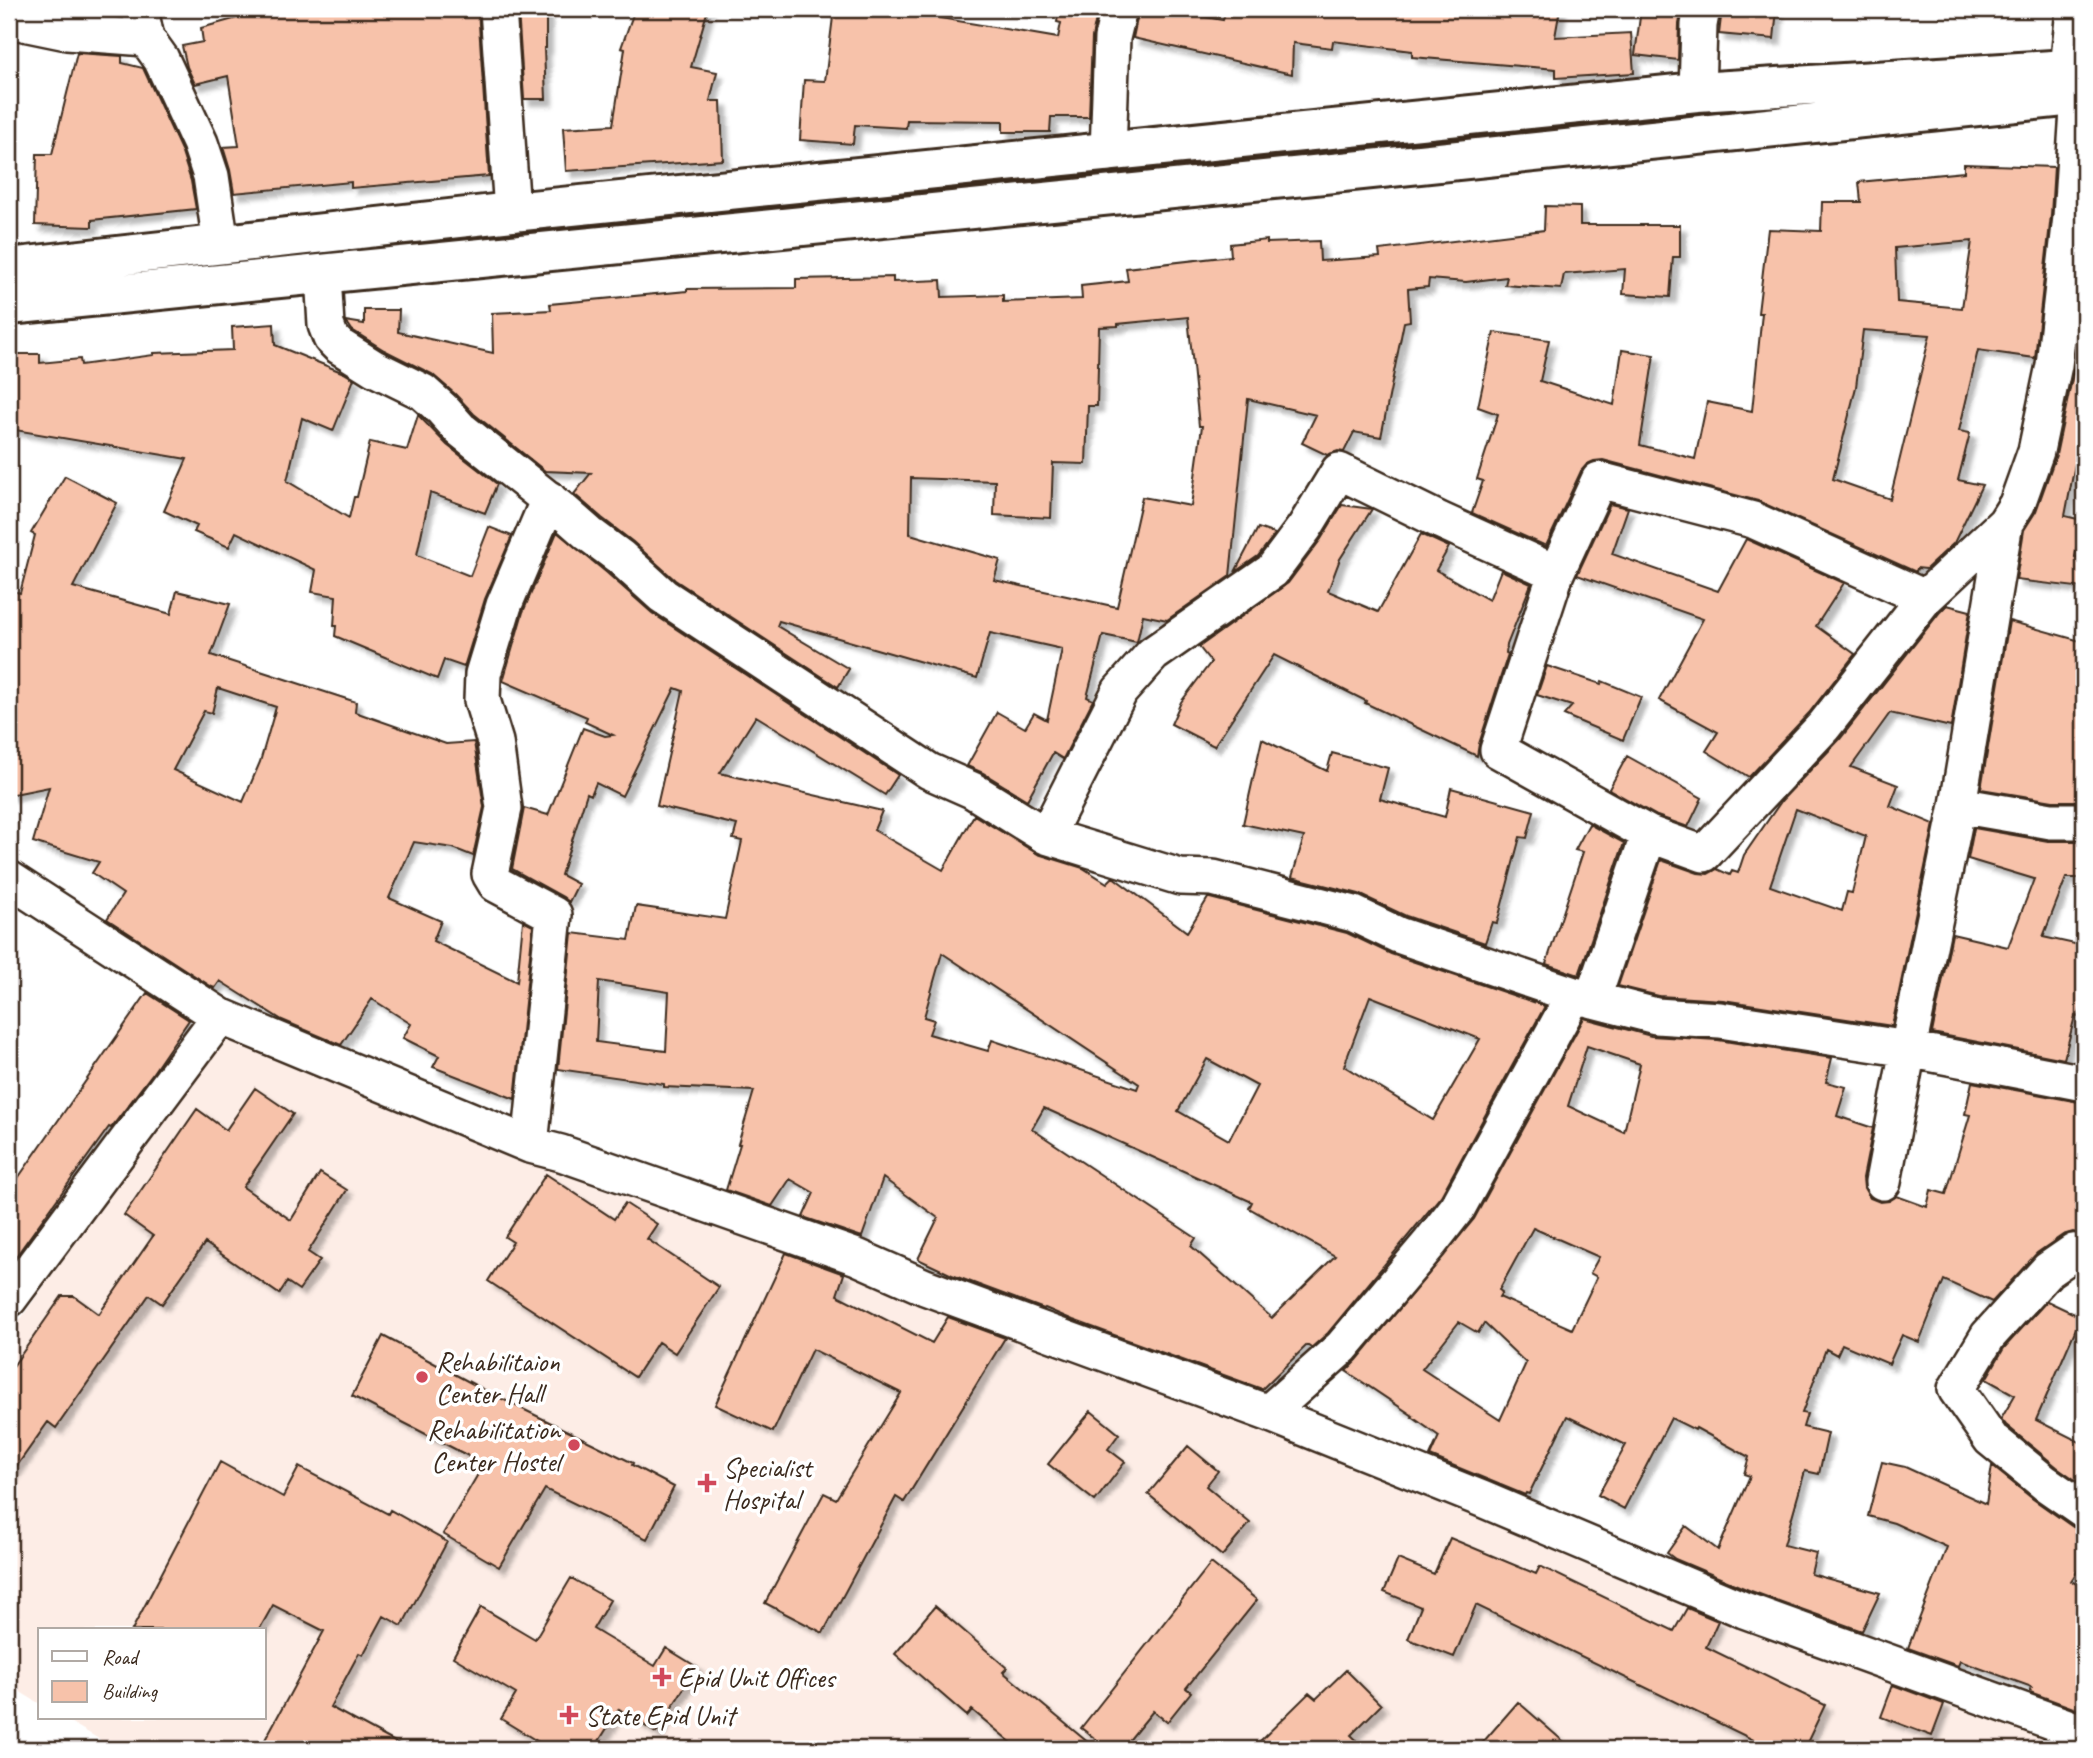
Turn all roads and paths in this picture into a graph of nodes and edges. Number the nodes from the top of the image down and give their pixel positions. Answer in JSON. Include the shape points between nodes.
{"nodes":[{"id":1,"x":498,"y":9,"type":"edge"},
{"id":2,"x":1118,"y":9,"type":"edge"},
{"id":3,"x":1702,"y":9,"type":"edge"},
{"id":4,"x":2074,"y":9,"type":"edge"},
{"id":5,"x":9,"y":20,"type":"edge"},
{"id":6,"x":143,"y":23,"type":"edge"},
{"id":7,"x":2079,"y":82,"type":"edge"},
{"id":8,"x":1697,"y":92,"type":"junction"},
{"id":9,"x":1108,"y":153,"type":"junction"},
{"id":10,"x":512,"y":212,"type":"junction"},
{"id":11,"x":221,"y":244,"type":"junction"},
{"id":12,"x":9,"y":268,"type":"edge"},
{"id":13,"x":323,"y":275,"type":"junction"},
{"id":14,"x":9,"y":305,"type":"edge"},
{"id":15,"x":2069,"y":367,"type":"edge"},
{"id":16,"x":549,"y":499,"type":"junction"},
{"id":17,"x":2006,"y":523,"type":"junction"},
{"id":18,"x":1556,"y":573,"type":"junction"},
{"id":19,"x":1925,"y":598,"type":"junction"},
{"id":20,"x":1958,"y":805,"type":"junction"},
{"id":21,"x":2084,"y":821,"type":"edge"},
{"id":22,"x":1649,"y":834,"type":"junction"},
{"id":23,"x":1046,"y":835,"type":"junction"},
{"id":24,"x":9,"y":879,"type":"edge"},
{"id":25,"x":1583,"y":998,"type":"junction"},
{"id":26,"x":220,"y":1016,"type":"junction"},
{"id":27,"x":1908,"y":1049,"type":"junction"},
{"id":28,"x":2084,"y":1083,"type":"edge"},
{"id":29,"x":530,"y":1145,"type":"junction"},
{"id":30,"x":1883,"y":1182,"type":"dead end"},
{"id":31,"x":2084,"y":1257,"type":"edge"},
{"id":32,"x":9,"y":1299,"type":"edge"},
{"id":33,"x":1268,"y":1413,"type":"junction"},
{"id":34,"x":2084,"y":1510,"type":"edge"},
{"id":35,"x":2082,"y":1726,"type":"edge"}],
"edges":[{"from":1,"to":10,"type":"street"},
{"from":2,"to":9,"type":"street","via":[[1112,38]]},
{"from":3,"to":8,"type":"street"},
{"from":4,"to":7,"type":"street"},
{"from":5,"to":6,"type":"street","via":[[67,32]]},
{"from":6,"to":11,"type":"street","via":[[200,144],[211,176]]},
{"from":7,"to":8,"type":"main road"},
{"from":7,"to":13,"type":"main road"},
{"from":7,"to":15,"type":"street"},
{"from":8,"to":9,"type":"main road"},
{"from":9,"to":10,"type":"main road"},
{"from":10,"to":11,"type":"main road"},
{"from":11,"to":12,"type":"main road"},
{"from":13,"to":14,"type":"main road"},
{"from":13,"to":16,"type":"street","via":[[326,325],[339,346],[423,392],[460,429]]},
{"from":15,"to":17,"type":"street"},
{"from":16,"to":23,"type":"street","via":[[663,596],[929,771],[972,790]]},
{"from":16,"to":29,"type":"street","via":[[504,605],[482,687],[505,808],[490,874],[496,884],[554,915]]},
{"from":17,"to":19,"type":"street"},
{"from":17,"to":20,"type":"street"},
{"from":18,"to":19,"type":"street","via":[[1599,480],[1753,520]]},
{"from":18,"to":22,"type":"street","via":[[1498,750]]},
{"from":18,"to":23,"type":"street","via":[[1339,471],[1306,527],[1272,571],[1153,654],[1120,691]]},
{"from":19,"to":22,"type":"street","via":[[1824,726],[1704,854]]},
{"from":20,"to":21,"type":"street","via":[[2050,821]]},
{"from":20,"to":27,"type":"street"},
{"from":22,"to":25,"type":"street"},
{"from":23,"to":25,"type":"street","via":[[1180,877],[1213,877],[1354,914],[1398,935]]},
{"from":24,"to":26,"type":"street"},
{"from":25,"to":27,"type":"street","via":[[1656,1016],[1720,1020]]},
{"from":25,"to":33,"type":"street","via":[[1458,1207],[1342,1347]]},
{"from":26,"to":29,"type":"street"},
{"from":26,"to":32,"type":"street"},
{"from":27,"to":28,"type":"street"},
{"from":27,"to":30,"type":"street"},
{"from":29,"to":33,"type":"street","via":[[857,1257],[925,1287]]},
{"from":31,"to":34,"type":"street","via":[[2074,1252],[2048,1270],[1988,1336],[1956,1389],[1991,1439]]},
{"from":33,"to":35,"type":"street","via":[[1744,1610]]}]}
